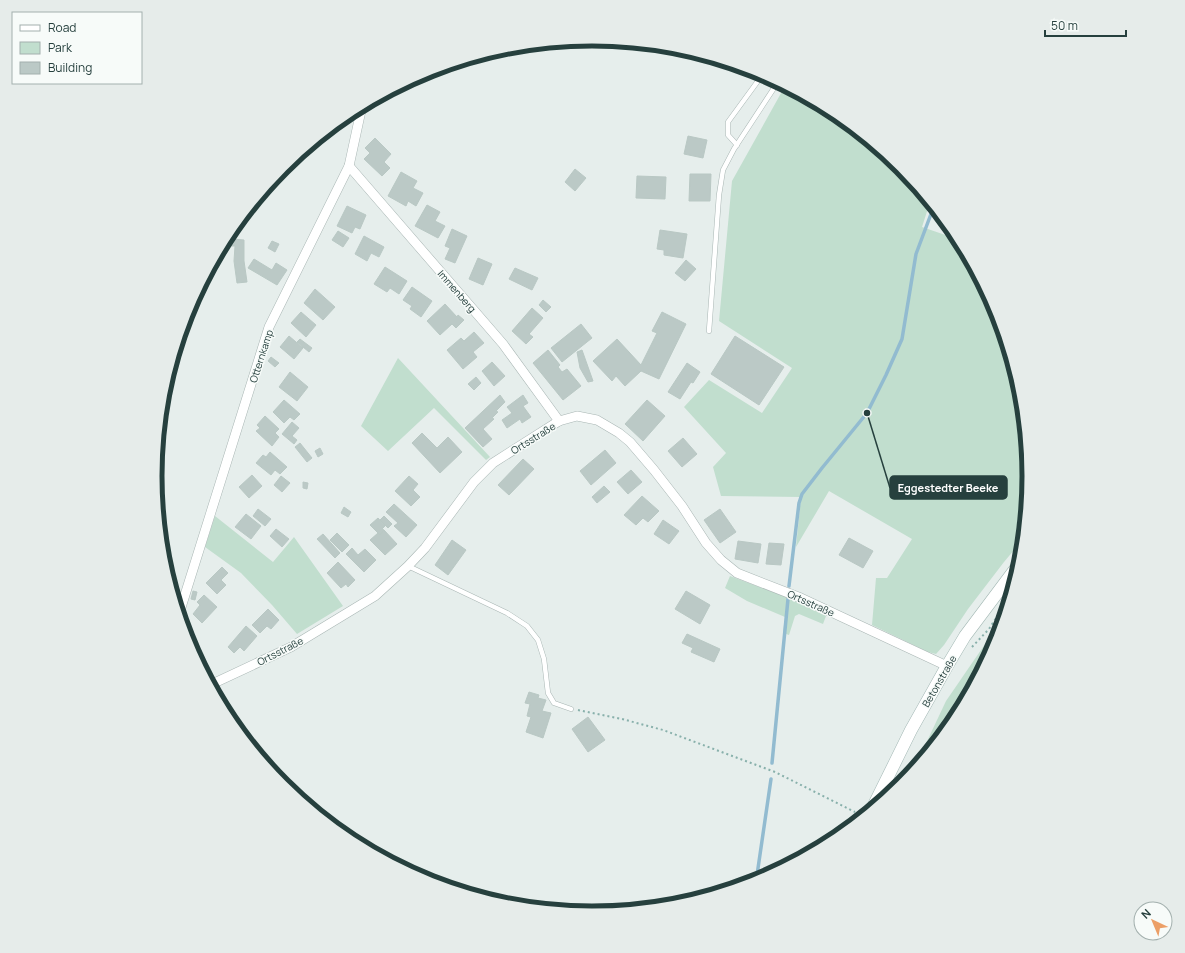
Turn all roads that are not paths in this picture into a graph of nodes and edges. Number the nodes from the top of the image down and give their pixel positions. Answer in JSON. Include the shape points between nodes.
{"nodes":[{"id":1,"x":759,"y":80,"type":"edge"},
{"id":2,"x":775,"y":87,"type":"edge"},
{"id":3,"x":360,"y":115,"type":"edge"},
{"id":4,"x":737,"y":145,"type":"junction"},
{"id":5,"x":349,"y":166,"type":"junction"},
{"id":6,"x":709,"y":331,"type":"dead end"},
{"id":7,"x":559,"y":421,"type":"junction"},
{"id":8,"x":408,"y":566,"type":"junction"},
{"id":9,"x":1012,"y":574,"type":"edge"},
{"id":10,"x":182,"y":605,"type":"edge"},
{"id":11,"x":947,"y":666,"type":"junction"},
{"id":12,"x":215,"y":683,"type":"edge"},
{"id":13,"x":571,"y":709,"type":"road end"},
{"id":14,"x":877,"y":799,"type":"edge"}],
"edges":[{"from":1,"to":4,"type":"lane","via":[[728,122],[728,135]]},
{"from":2,"to":4,"type":"lane"},
{"from":3,"to":5,"type":"street","name":"Otternkamp"},
{"from":4,"to":6,"type":"lane","via":[[723,170],[719,195]]},
{"from":5,"to":7,"type":"street","name":"Immenberg","via":[[503,344]]},
{"from":5,"to":10,"type":"street","name":"Otternkamp","via":[[270,327]]},
{"from":7,"to":8,"type":"street","name":"Ortsstraße","via":[[483,472],[425,548]]},
{"from":7,"to":11,"type":"street","name":"Ortsstraße","via":[[577,416],[597,420],[630,442],[682,506],[706,543],[737,573],[801,598]]},
{"from":8,"to":12,"type":"street","name":"Ortsstraße","via":[[375,596],[291,647]]},
{"from":8,"to":13,"type":"lane","via":[[507,613],[527,626],[538,640],[544,659],[548,693],[554,703]]},
{"from":9,"to":11,"type":"main road","name":"Betonstraße","via":[[965,636]]},
{"from":11,"to":14,"type":"main road","name":"Betonstraße","via":[[911,730]]}]}
